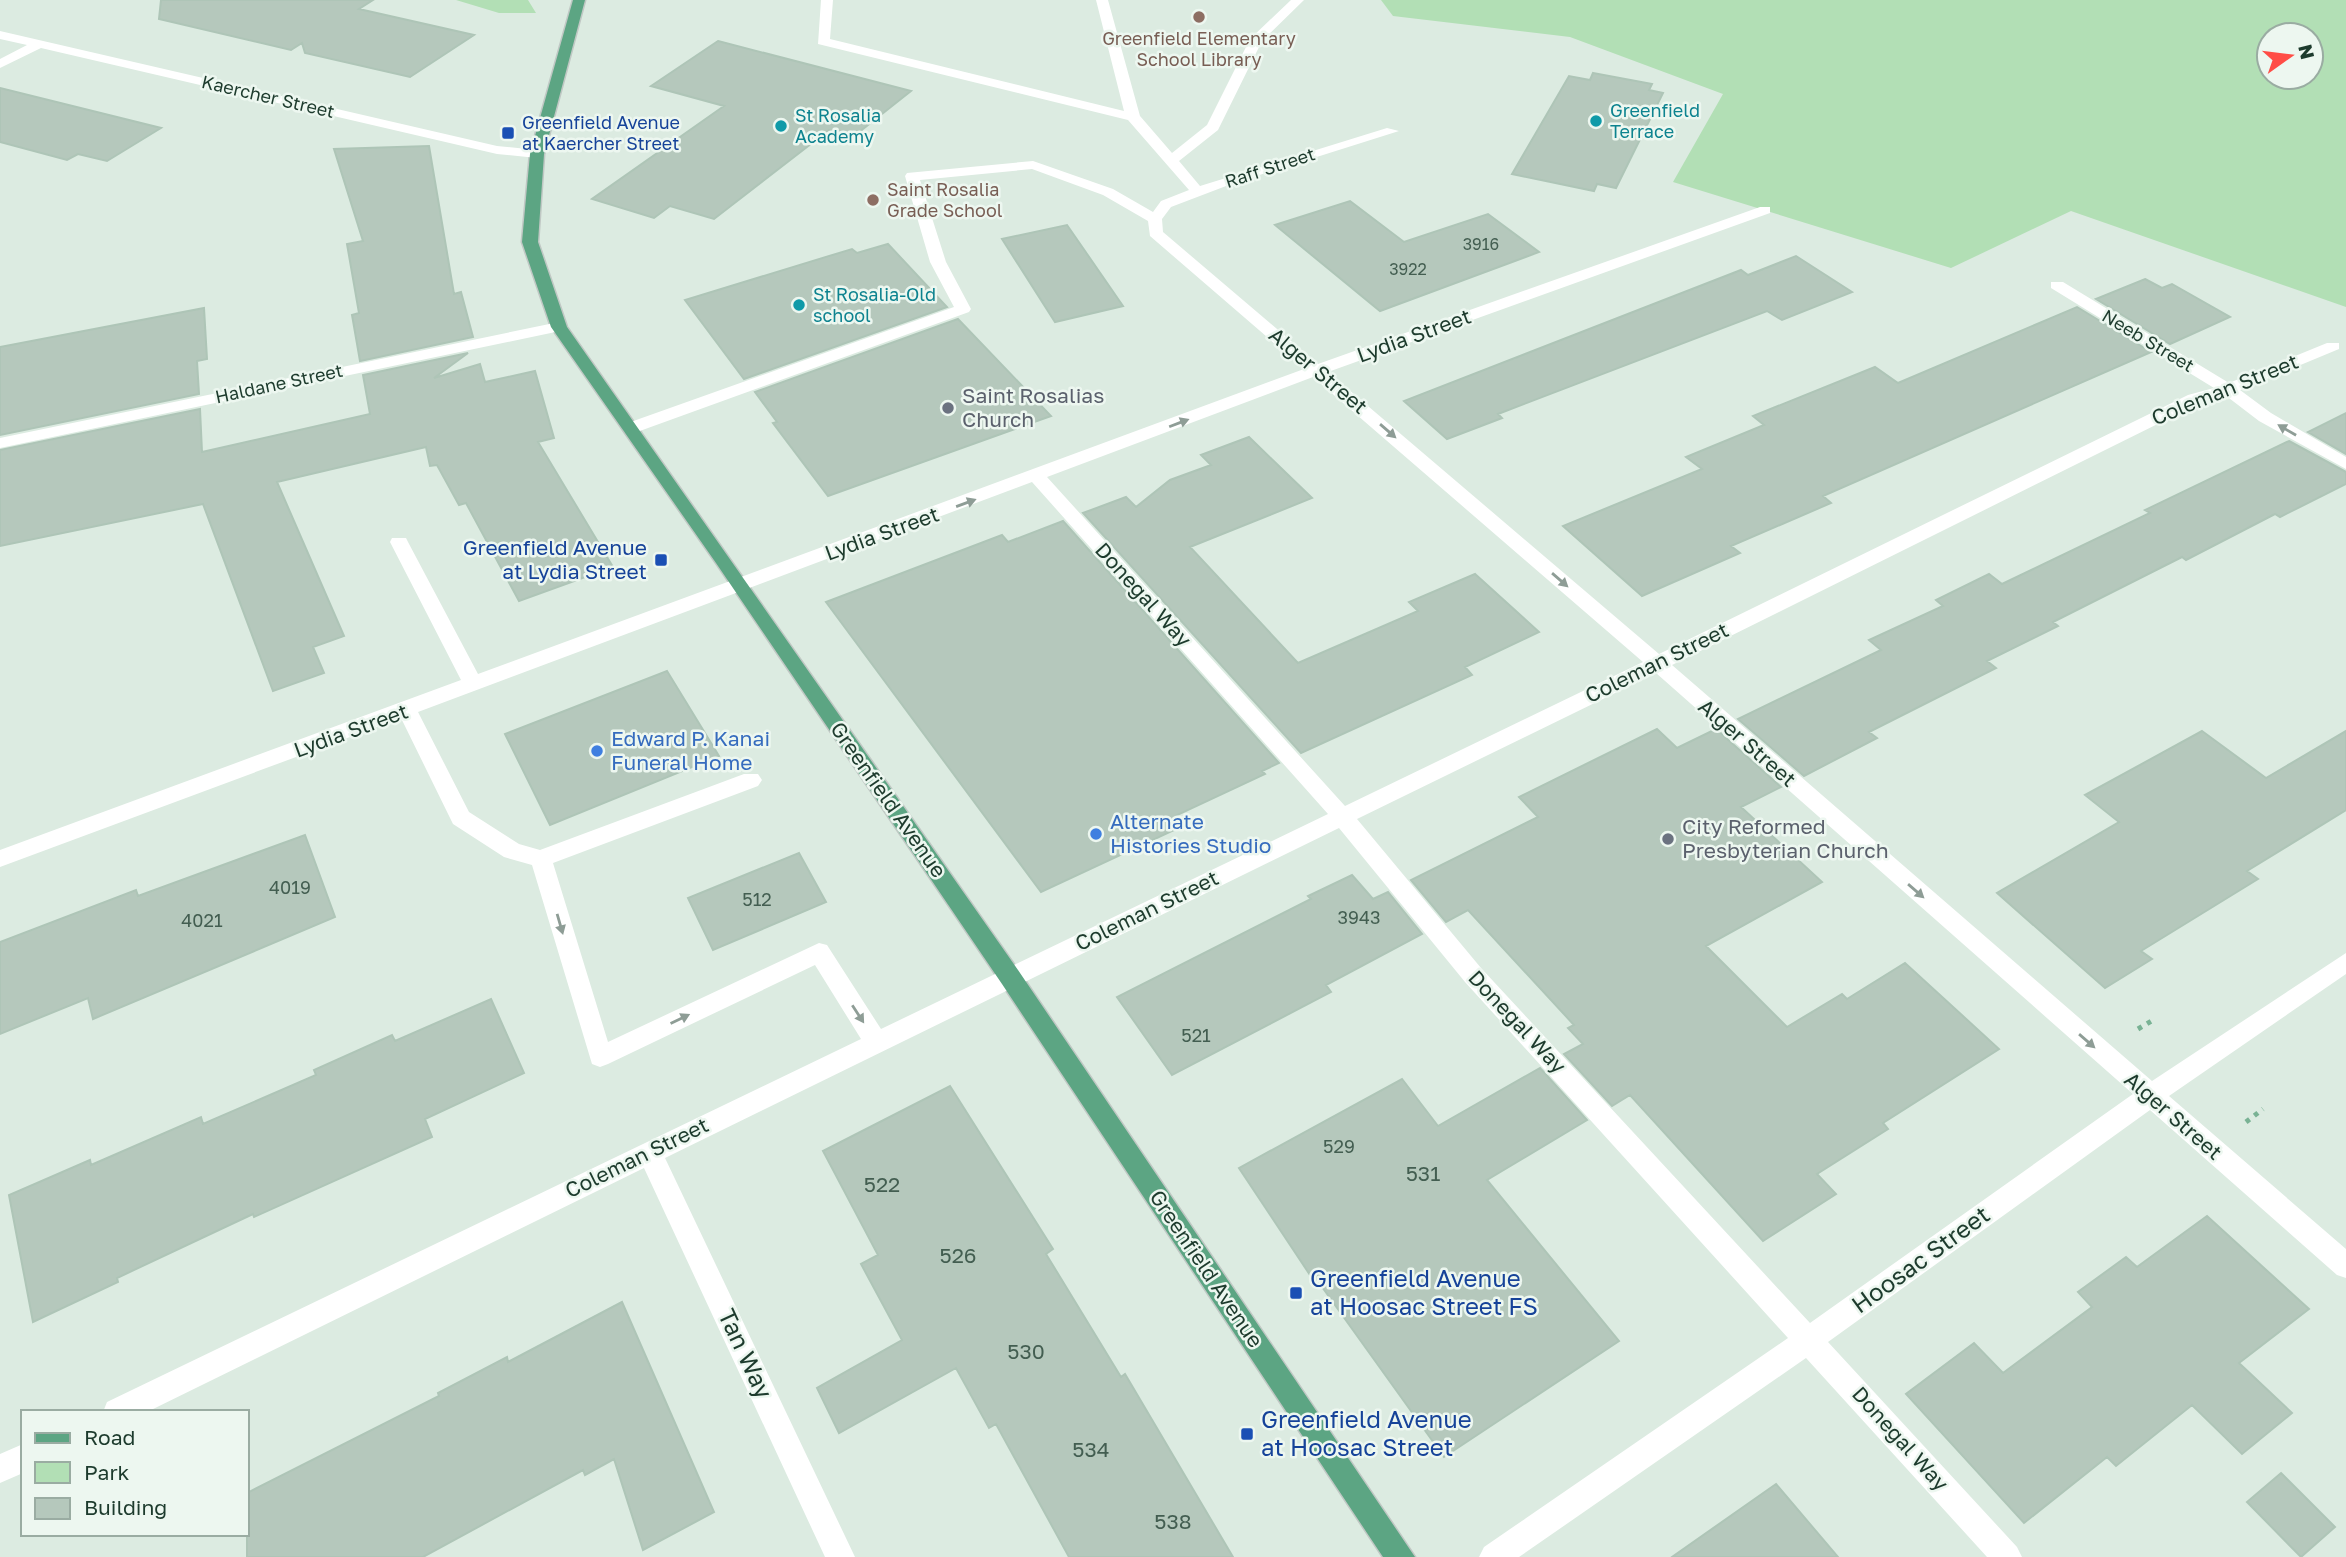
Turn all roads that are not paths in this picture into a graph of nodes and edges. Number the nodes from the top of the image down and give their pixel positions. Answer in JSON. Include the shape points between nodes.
{"nodes":[{"id":1,"x":579,"y":0,"type":"edge"},
{"id":2,"x":827,"y":0,"type":"edge"},
{"id":3,"x":1102,"y":0,"type":"edge"},
{"id":4,"x":1298,"y":0,"type":"edge"},
{"id":5,"x":0,"y":35,"type":"edge"},
{"id":6,"x":39,"y":44,"type":"junction"},
{"id":7,"x":0,"y":64,"type":"edge"},
{"id":8,"x":1133,"y":117,"type":"junction"},
{"id":9,"x":1392,"y":131,"type":"dead end"},
{"id":10,"x":537,"y":154,"type":"junction"},
{"id":11,"x":1171,"y":160,"type":"junction"},
{"id":12,"x":1198,"y":192,"type":"junction"},
{"id":13,"x":1765,"y":210,"type":"dead end"},
{"id":14,"x":1155,"y":219,"type":"junction"},
{"id":15,"x":2057,"y":285,"type":"dead end"},
{"id":16,"x":559,"y":327,"type":"junction"},
{"id":17,"x":2333,"y":346,"type":"dead end"},
{"id":18,"x":1318,"y":370,"type":"junction"},
{"id":19,"x":2228,"y":389,"type":"junction"},
{"id":20,"x":631,"y":428,"type":"junction"},
{"id":21,"x":0,"y":443,"type":"edge"},
{"id":22,"x":2346,"y":464,"type":"edge"},
{"id":23,"x":1037,"y":477,"type":"junction"},
{"id":24,"x":399,"y":542,"type":"dead end"},
{"id":25,"x":741,"y":587,"type":"junction"},
{"id":26,"x":1657,"y":663,"type":"junction"},
{"id":27,"x":474,"y":685,"type":"junction"},
{"id":28,"x":407,"y":710,"type":"junction"},
{"id":29,"x":751,"y":780,"type":"dead end"},
{"id":30,"x":1341,"y":815,"type":"junction"},
{"id":31,"x":0,"y":859,"type":"edge"},
{"id":32,"x":541,"y":859,"type":"junction"},
{"id":33,"x":2346,"y":962,"type":"edge"},
{"id":34,"x":1010,"y":977,"type":"junction"},
{"id":35,"x":877,"y":1043,"type":"junction"},
{"id":36,"x":2150,"y":1096,"type":"junction"},
{"id":37,"x":649,"y":1152,"type":"junction"},
{"id":38,"x":2346,"y":1266,"type":"edge"},
{"id":39,"x":1810,"y":1339,"type":"junction"},
{"id":40,"x":121,"y":1410,"type":"edge"},
{"id":41,"x":21,"y":1459,"type":"edge"},
{"id":42,"x":0,"y":1469,"type":"edge"},
{"id":43,"x":840,"y":1557,"type":"edge"},
{"id":44,"x":1400,"y":1557,"type":"edge"},
{"id":45,"x":1494,"y":1557,"type":"edge"},
{"id":46,"x":2007,"y":1557,"type":"edge"}],
"edges":[{"from":1,"to":10,"type":"main road","name":"Greenfield Avenue"},
{"from":2,"to":8,"type":"street","via":[[823,41]]},
{"from":3,"to":8,"type":"street"},
{"from":4,"to":11,"type":"street","via":[[1256,39],[1213,127]]},
{"from":5,"to":6,"type":"street","name":"Kaercher Street"},
{"from":6,"to":7,"type":"street"},
{"from":6,"to":10,"type":"street","name":"Kaercher Street","via":[[497,150]]},
{"from":8,"to":11,"type":"street"},
{"from":9,"to":12,"type":"street","name":"Raff Street"},
{"from":10,"to":16,"type":"main road","name":"Greenfield Avenue","via":[[530,242]]},
{"from":11,"to":12,"type":"street"},
{"from":12,"to":14,"type":"street","name":"Raff Street","via":[[1166,204]]},
{"from":13,"to":18,"type":"street","name":"Lydia Street"},
{"from":14,"to":18,"type":"street","name":"Alger Street","via":[[1154,233]]},
{"from":14,"to":20,"type":"street","via":[[1108,192],[1032,165],[912,176],[937,262],[963,309]]},
{"from":15,"to":19,"type":"street","name":"Neeb Street"},
{"from":16,"to":20,"type":"main road","name":"Greenfield Avenue"},
{"from":16,"to":21,"type":"street","name":"Haldane Street"},
{"from":17,"to":19,"type":"street","name":"Coleman Street"},
{"from":23,"to":18,"type":"street","name":"Lydia Street","one_way":true},
{"from":18,"to":26,"type":"street","name":"Alger Street","one_way":true},
{"from":22,"to":19,"type":"street","name":"Neeb Street","one_way":true,"via":[[2265,417]]},
{"from":19,"to":26,"type":"street","name":"Coleman Street","via":[[2194,398]]},
{"from":20,"to":25,"type":"main road","name":"Greenfield Avenue"},
{"from":25,"to":23,"type":"street","name":"Lydia Street","one_way":true},
{"from":23,"to":30,"type":"street","name":"Donegal Way"},
{"from":24,"to":27,"type":"street"},
{"from":25,"to":27,"type":"street","name":"Lydia Street"},
{"from":25,"to":34,"type":"main road","name":"Greenfield Avenue"},
{"from":26,"to":30,"type":"street","name":"Coleman Street"},
{"from":26,"to":36,"type":"street","name":"Alger Street","one_way":true},
{"from":27,"to":28,"type":"street","name":"Lydia Street"},
{"from":28,"to":31,"type":"street","name":"Lydia Street"},
{"from":28,"to":32,"type":"street","via":[[461,818],[512,851]]},
{"from":29,"to":32,"type":"street"},
{"from":30,"to":34,"type":"street","name":"Coleman Street"},
{"from":30,"to":39,"type":"street","name":"Donegal Way","via":[[1473,975]]},
{"from":32,"to":35,"type":"street","one_way":true,"via":[[600,1057],[819,952]]},
{"from":33,"to":36,"type":"street","name":"Hoosac Street"},
{"from":34,"to":35,"type":"street","name":"Coleman Street"},
{"from":34,"to":44,"type":"main road","name":"Greenfield Avenue"},
{"from":35,"to":37,"type":"street","name":"Coleman Street"},
{"from":36,"to":38,"type":"street","name":"Alger Street"},
{"from":36,"to":39,"type":"street","name":"Hoosac Street"},
{"from":37,"to":40,"type":"street","name":"Coleman Street"},
{"from":37,"to":43,"type":"street","name":"Tan Way"},
{"from":39,"to":45,"type":"street","name":"Hoosac Street"},
{"from":39,"to":46,"type":"street","name":"Donegal Way"},
{"from":41,"to":42,"type":"street"}]}
